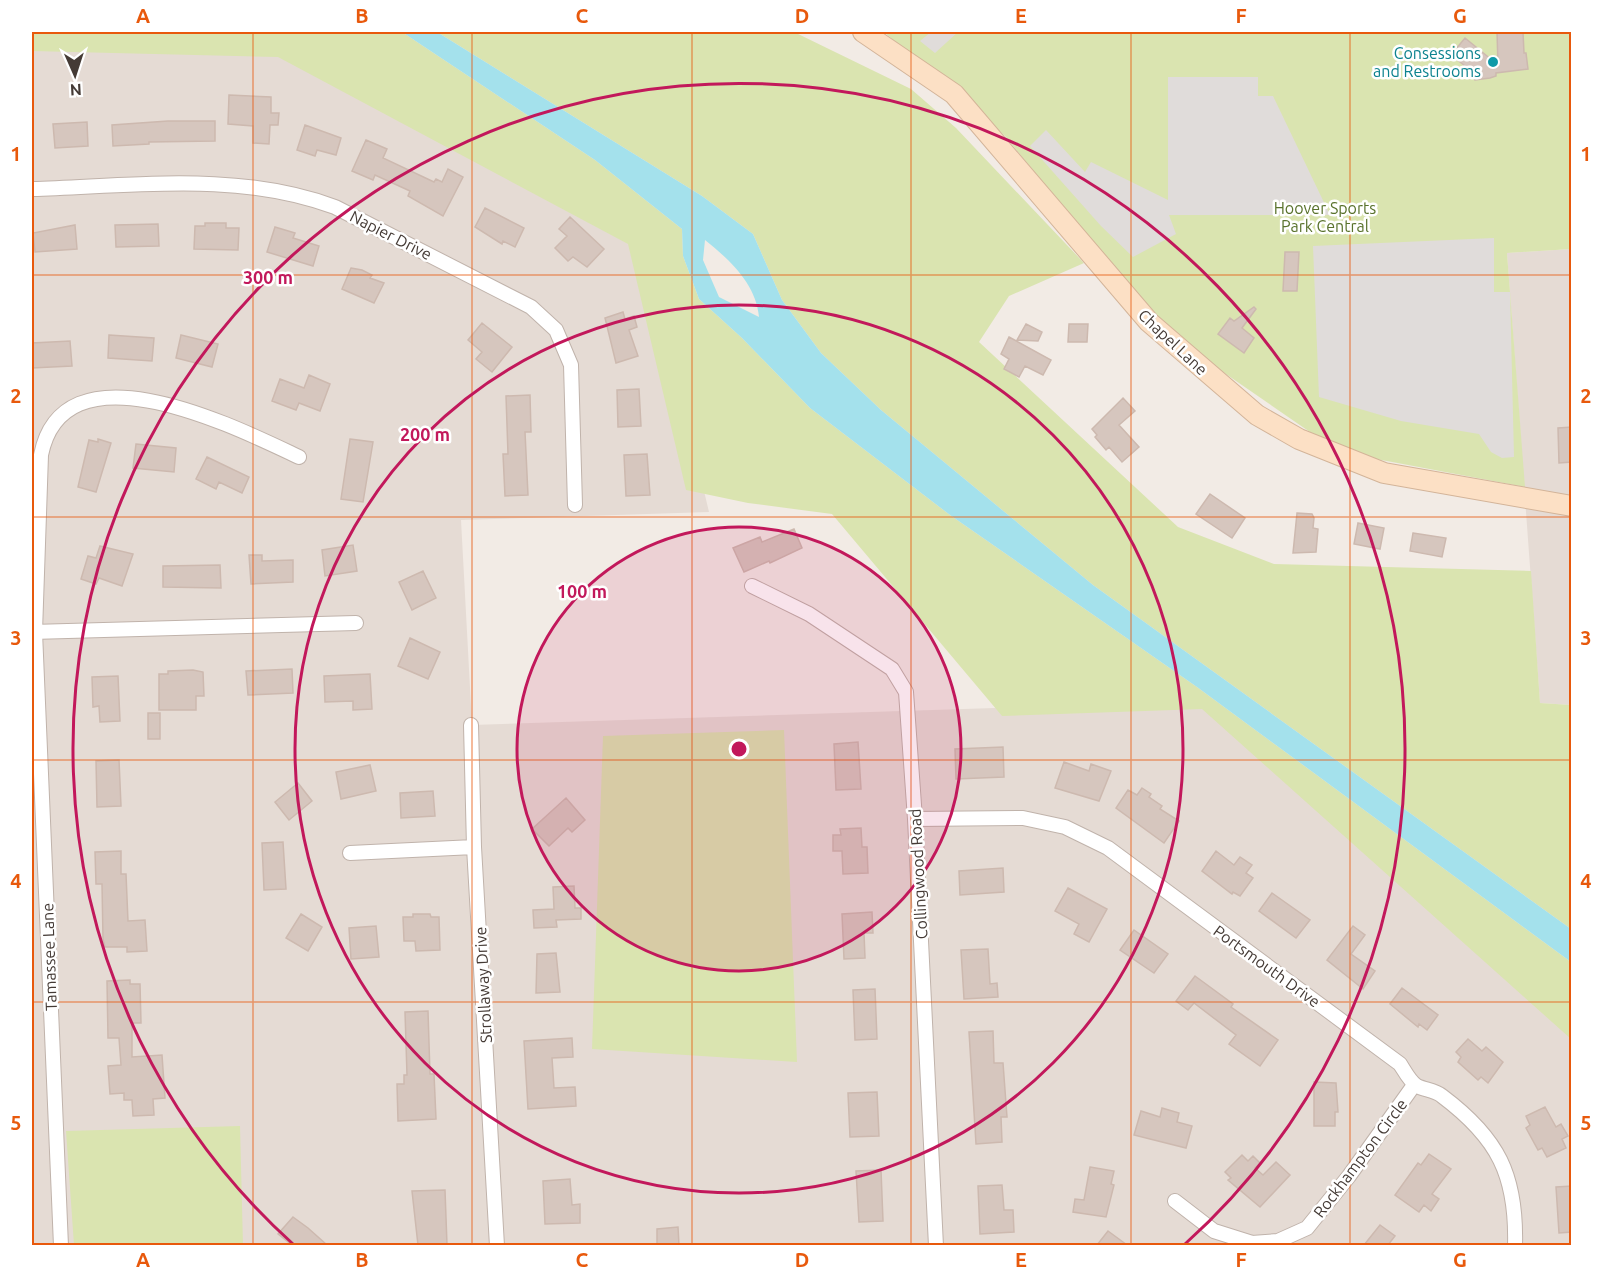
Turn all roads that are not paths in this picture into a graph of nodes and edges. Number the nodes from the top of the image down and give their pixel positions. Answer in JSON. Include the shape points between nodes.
{"nodes":[{"id":1,"x":863,"y":32,"type":"edge"},
{"id":2,"x":32,"y":189,"type":"edge"},
{"id":3,"x":299,"y":456,"type":"dead end"},
{"id":4,"x":575,"y":505,"type":"dead end"},
{"id":5,"x":1572,"y":506,"type":"edge"},
{"id":6,"x":752,"y":586,"type":"dead end"},
{"id":7,"x":356,"y":623,"type":"dead end"},
{"id":8,"x":33,"y":632,"type":"edge"},
{"id":9,"x":471,"y":725,"type":"dead end"},
{"id":10,"x":915,"y":819,"type":"junction"},
{"id":11,"x":474,"y":848,"type":"junction"},
{"id":12,"x":350,"y":853,"type":"dead end"},
{"id":13,"x":1414,"y":1085,"type":"junction"},
{"id":14,"x":1175,"y":1201,"type":"dead end"},
{"id":15,"x":61,"y":1245,"type":"edge"},
{"id":16,"x":497,"y":1245,"type":"edge"},
{"id":17,"x":936,"y":1245,"type":"edge"},
{"id":18,"x":1515,"y":1245,"type":"edge"}],
"edges":[{"from":1,"to":5,"type":"street","name":"Chapel Lane","via":[[954,94],[1149,322],[1257,415],[1299,439],[1384,473]]},
{"from":2,"to":4,"type":"street","name":"Napier Drive","via":[[238,184],[311,198],[531,307],[556,330],[571,365]]},
{"from":3,"to":8,"type":"street","name":"Tamassee Lane","via":[[222,420],[177,405],[134,399],[76,404],[51,425],[41,454]]},
{"from":6,"to":10,"type":"street","name":"Collingwood Road","via":[[810,614],[892,669],[906,692]]},
{"from":7,"to":8,"type":"street"},
{"from":8,"to":15,"type":"street","name":"Tamassee Lane"},
{"from":9,"to":11,"type":"street","name":"Strollaway Drive"},
{"from":10,"to":13,"type":"street","name":"Portsmouth Drive","via":[[1023,818],[1065,827],[1108,848],[1400,1064]]},
{"from":10,"to":17,"type":"street","name":"Collingwood Road"},
{"from":11,"to":12,"type":"street"},
{"from":11,"to":16,"type":"street","name":"Strollaway Drive"},
{"from":13,"to":14,"type":"street","name":"Rockhampton Circle","via":[[1350,1176],[1307,1228],[1278,1241],[1252,1243],[1214,1231]]},
{"from":13,"to":18,"type":"street","via":[[1439,1093],[1477,1124],[1500,1158],[1514,1200]]}]}
